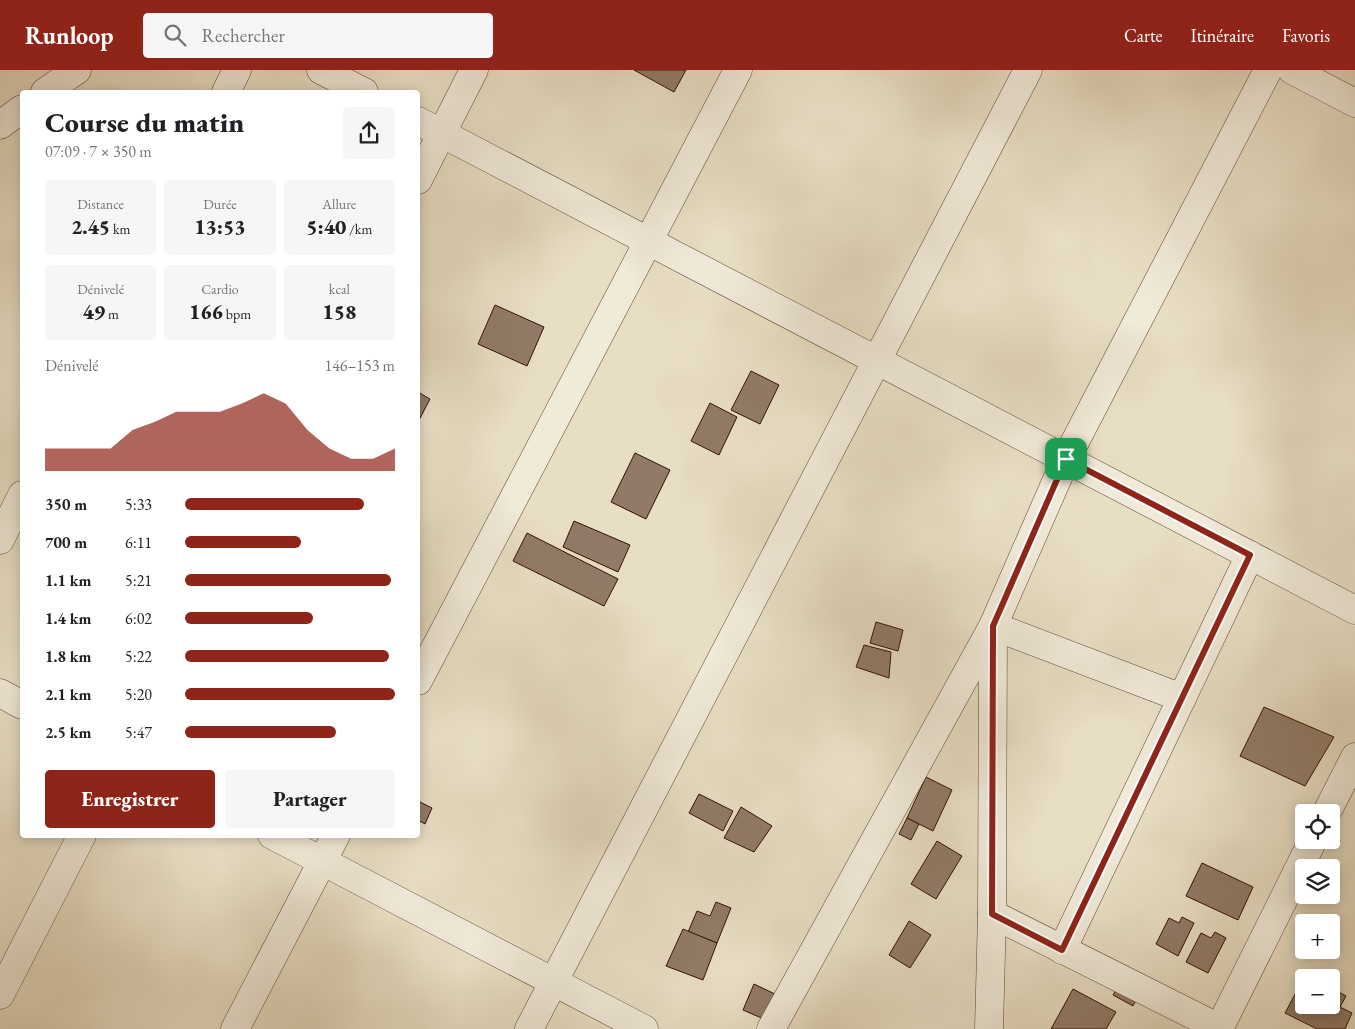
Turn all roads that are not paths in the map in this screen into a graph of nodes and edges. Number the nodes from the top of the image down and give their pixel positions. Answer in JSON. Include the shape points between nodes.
{"nodes":[{"id":1,"x":77,"y":70,"type":"edge"},
{"id":2,"x":237,"y":70,"type":"edge"},
{"id":3,"x":321,"y":70,"type":"edge"},
{"id":4,"x":474,"y":70,"type":"edge"},
{"id":5,"x":738,"y":70,"type":"edge"},
{"id":6,"x":1028,"y":70,"type":"edge"},
{"id":7,"x":1268,"y":70,"type":"edge"},
{"id":8,"x":1292,"y":70,"type":"edge"},
{"id":9,"x":48,"y":90,"type":"edge"},
{"id":10,"x":227,"y":90,"type":"edge"},
{"id":11,"x":360,"y":90,"type":"edge"},
{"id":12,"x":1355,"y":103,"type":"edge"},
{"id":13,"x":20,"y":110,"type":"edge"},
{"id":14,"x":420,"y":121,"type":"edge"},
{"id":15,"x":0,"y":125,"type":"edge"},
{"id":16,"x":442,"y":133,"type":"junction"},
{"id":17,"x":420,"y":176,"type":"edge"},
{"id":18,"x":648,"y":241,"type":"junction"},
{"id":19,"x":877,"y":360,"type":"junction"},
{"id":20,"x":1066,"y":459,"type":"junction"},
{"id":21,"x":20,"y":499,"type":"edge"},
{"id":22,"x":0,"y":540,"type":"edge"},
{"id":23,"x":1250,"y":555,"type":"junction"},
{"id":24,"x":1355,"y":610,"type":"edge"},
{"id":25,"x":993,"y":626,"type":"junction"},
{"id":26,"x":420,"y":677,"type":"edge"},
{"id":27,"x":0,"y":693,"type":"edge"},
{"id":28,"x":1182,"y":698,"type":"junction"},
{"id":29,"x":20,"y":704,"type":"edge"},
{"id":30,"x":1355,"y":756,"type":"edge"},
{"id":31,"x":1331,"y":804,"type":"edge"},
{"id":32,"x":80,"y":838,"type":"edge"},
{"id":33,"x":278,"y":838,"type":"edge"},
{"id":34,"x":334,"y":838,"type":"edge"},
{"id":35,"x":1309,"y":849,"type":"edge"},
{"id":36,"x":323,"y":861,"type":"junction"},
{"id":37,"x":992,"y":914,"type":"junction"},
{"id":38,"x":1062,"y":950,"type":"junction"},
{"id":39,"x":554,"y":982,"type":"junction"},
{"id":40,"x":0,"y":995,"type":"edge"},
{"id":41,"x":235,"y":1029,"type":"edge"},
{"id":42,"x":529,"y":1029,"type":"edge"},
{"id":43,"x":644,"y":1029,"type":"edge"},
{"id":44,"x":771,"y":1029,"type":"edge"},
{"id":45,"x":989,"y":1029,"type":"edge"},
{"id":46,"x":1220,"y":1029,"type":"edge"}],
"edges":[{"from":1,"to":9,"type":"street"},
{"from":2,"to":10,"type":"street"},
{"from":3,"to":11,"type":"street"},
{"from":4,"to":16,"type":"street"},
{"from":5,"to":18,"type":"street"},
{"from":6,"to":19,"type":"street"},
{"from":7,"to":20,"type":"street"},
{"from":8,"to":12,"type":"street"},
{"from":13,"to":15,"type":"street"},
{"from":14,"to":16,"type":"street"},
{"from":16,"to":17,"type":"street"},
{"from":16,"to":18,"type":"street"},
{"from":18,"to":19,"type":"street"},
{"from":18,"to":26,"type":"street"},
{"from":19,"to":20,"type":"street"},
{"from":19,"to":39,"type":"street"},
{"from":20,"to":23,"type":"street"},
{"from":20,"to":25,"type":"street"},
{"from":21,"to":22,"type":"street"},
{"from":23,"to":24,"type":"street"},
{"from":23,"to":28,"type":"street"},
{"from":25,"to":28,"type":"street"},
{"from":25,"to":37,"type":"street"},
{"from":25,"to":44,"type":"street"},
{"from":27,"to":29,"type":"street"},
{"from":28,"to":38,"type":"street"},
{"from":30,"to":31,"type":"street"},
{"from":32,"to":40,"type":"street"},
{"from":33,"to":36,"type":"street"},
{"from":34,"to":36,"type":"street"},
{"from":35,"to":46,"type":"street"},
{"from":36,"to":39,"type":"street"},
{"from":36,"to":41,"type":"street"},
{"from":37,"to":38,"type":"street"},
{"from":37,"to":45,"type":"street"},
{"from":38,"to":46,"type":"street"},
{"from":39,"to":42,"type":"street"},
{"from":39,"to":43,"type":"street"}]}
